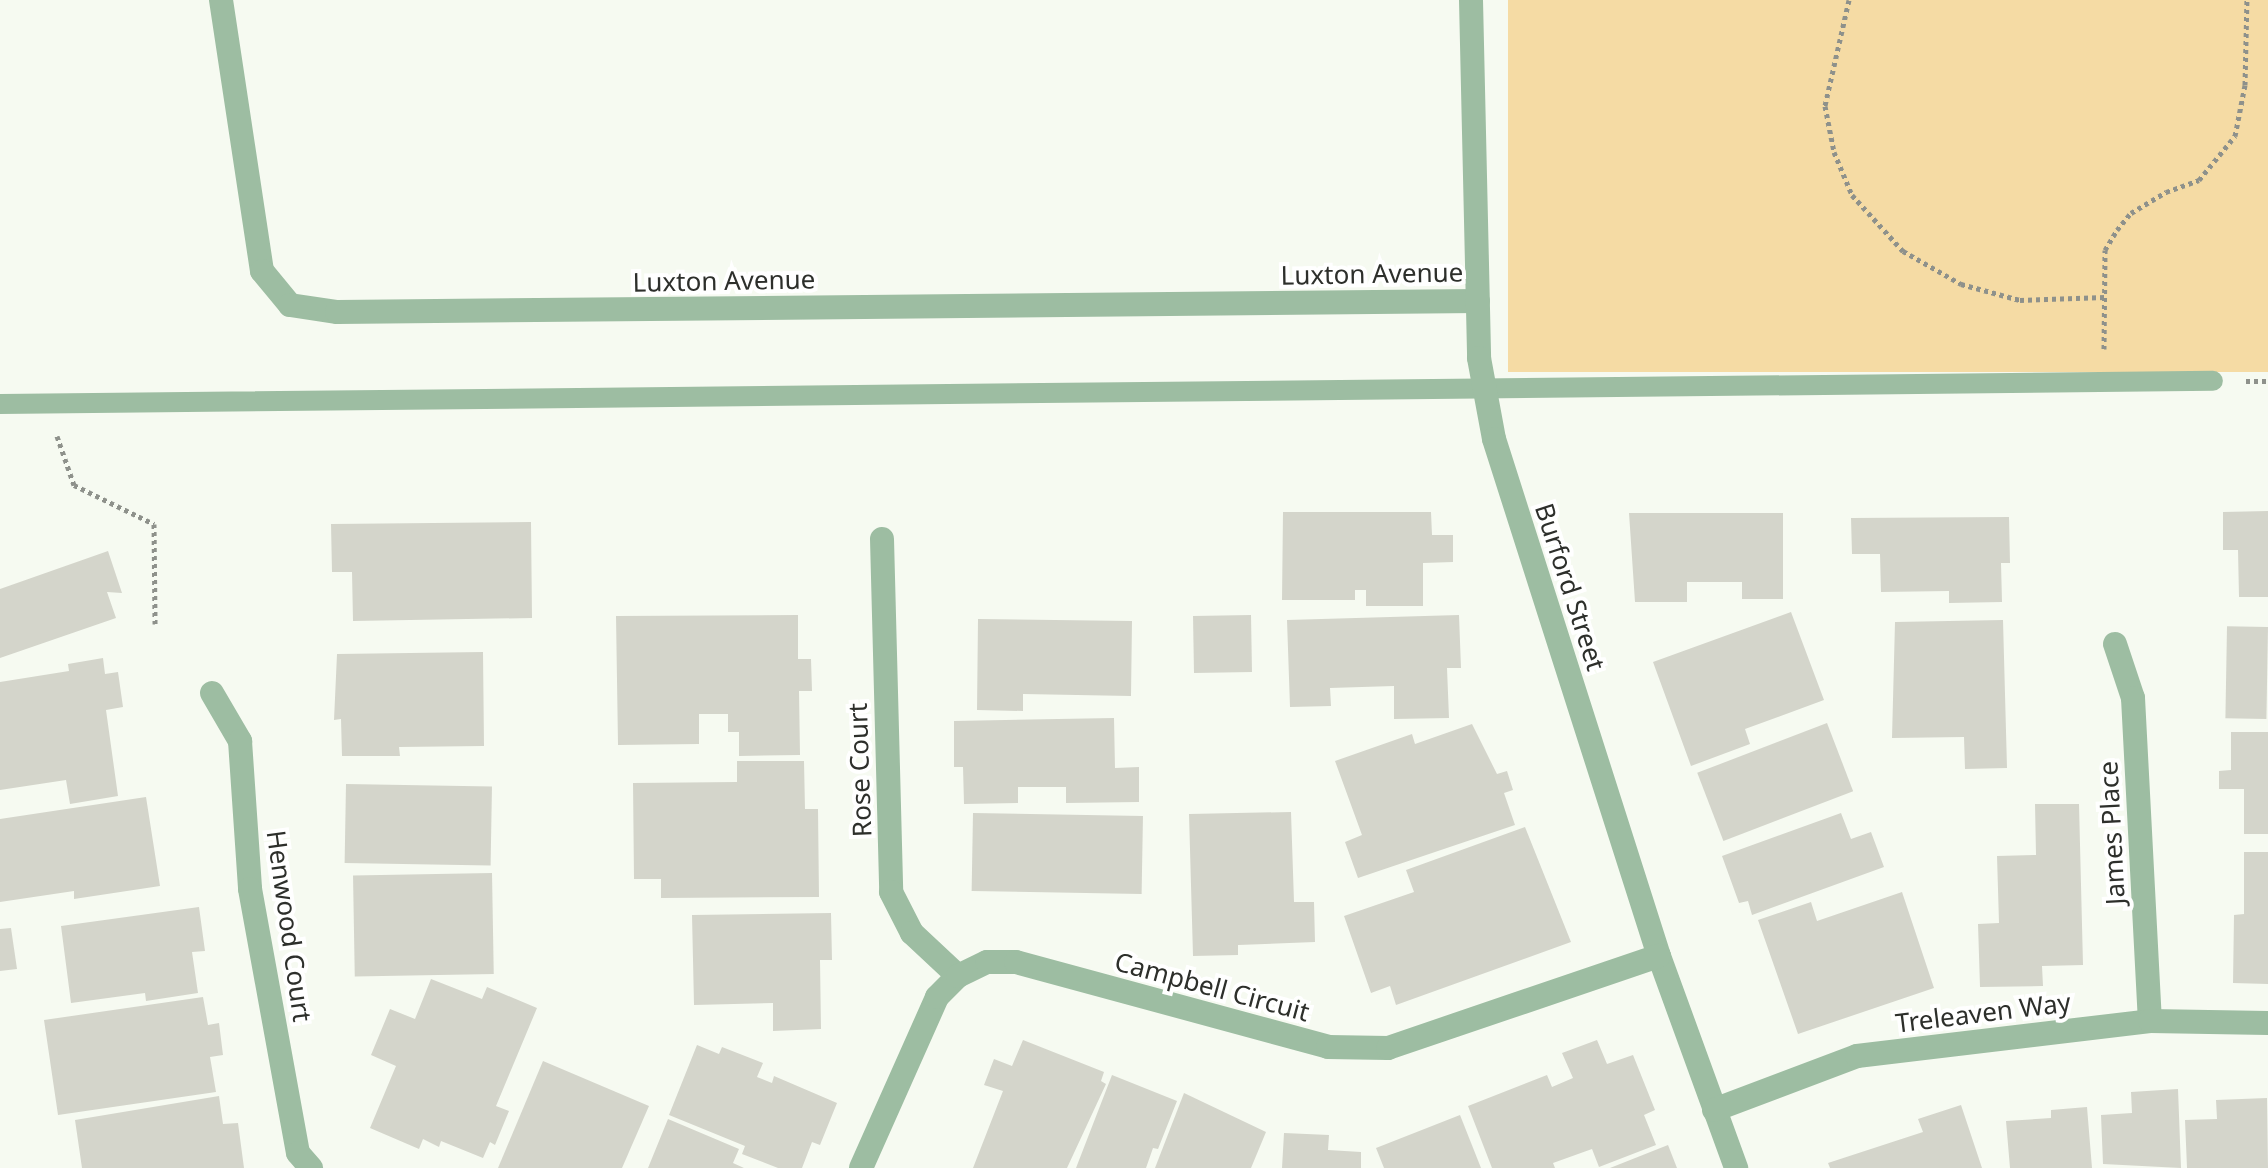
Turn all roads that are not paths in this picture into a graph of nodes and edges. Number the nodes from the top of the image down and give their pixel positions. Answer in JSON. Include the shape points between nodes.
{"nodes":[{"id":1,"x":221,"y":0,"type":"edge"},
{"id":2,"x":1471,"y":0,"type":"edge"},
{"id":3,"x":1478,"y":301,"type":"junction"},
{"id":4,"x":2213,"y":381,"type":"dead end"},
{"id":5,"x":1486,"y":391,"type":"junction"},
{"id":6,"x":0,"y":404,"type":"edge"},
{"id":7,"x":882,"y":539,"type":"dead end"},
{"id":8,"x":2115,"y":644,"type":"dead end"},
{"id":9,"x":212,"y":693,"type":"dead end"},
{"id":10,"x":1659,"y":956,"type":"junction"},
{"id":11,"x":958,"y":976,"type":"junction"},
{"id":12,"x":2150,"y":1021,"type":"junction"},
{"id":13,"x":2268,"y":1023,"type":"edge"},
{"id":14,"x":1714,"y":1110,"type":"junction"},
{"id":15,"x":311,"y":1168,"type":"edge"},
{"id":16,"x":861,"y":1168,"type":"edge"},
{"id":17,"x":1736,"y":1168,"type":"edge"}],
"edges":[{"from":1,"to":3,"type":"street","name":"Luxton Avenue","via":[[262,271],[290,305],[353,312]]},
{"from":2,"to":3,"type":"street","name":"Burford Street"},
{"from":3,"to":5,"type":"street","name":"Burford Street","via":[[1479,358]]},
{"from":4,"to":5,"type":"lane"},
{"from":5,"to":6,"type":"lane"},
{"from":5,"to":10,"type":"street","name":"Burford Street","via":[[1499,453]]},
{"from":7,"to":11,"type":"street","name":"Rose Court","via":[[891,892],[912,933]]},
{"from":8,"to":12,"type":"street","name":"James Place","via":[[2133,698]]},
{"from":9,"to":15,"type":"street","name":"Henwood Court","via":[[240,741],[250,889],[298,1153]]},
{"from":10,"to":11,"type":"street","name":"Campbell Circuit","via":[[1388,1048],[1328,1047],[1016,962],[987,962]]},
{"from":10,"to":14,"type":"street","name":"Burford Street"},
{"from":11,"to":16,"type":"street","name":"Campbell Circuit","via":[[937,997]]},
{"from":12,"to":13,"type":"street","name":"Treleaven Way"},
{"from":12,"to":14,"type":"street","name":"Treleaven Way","via":[[1857,1056]]},
{"from":14,"to":17,"type":"street","name":"Burford Street"}]}
